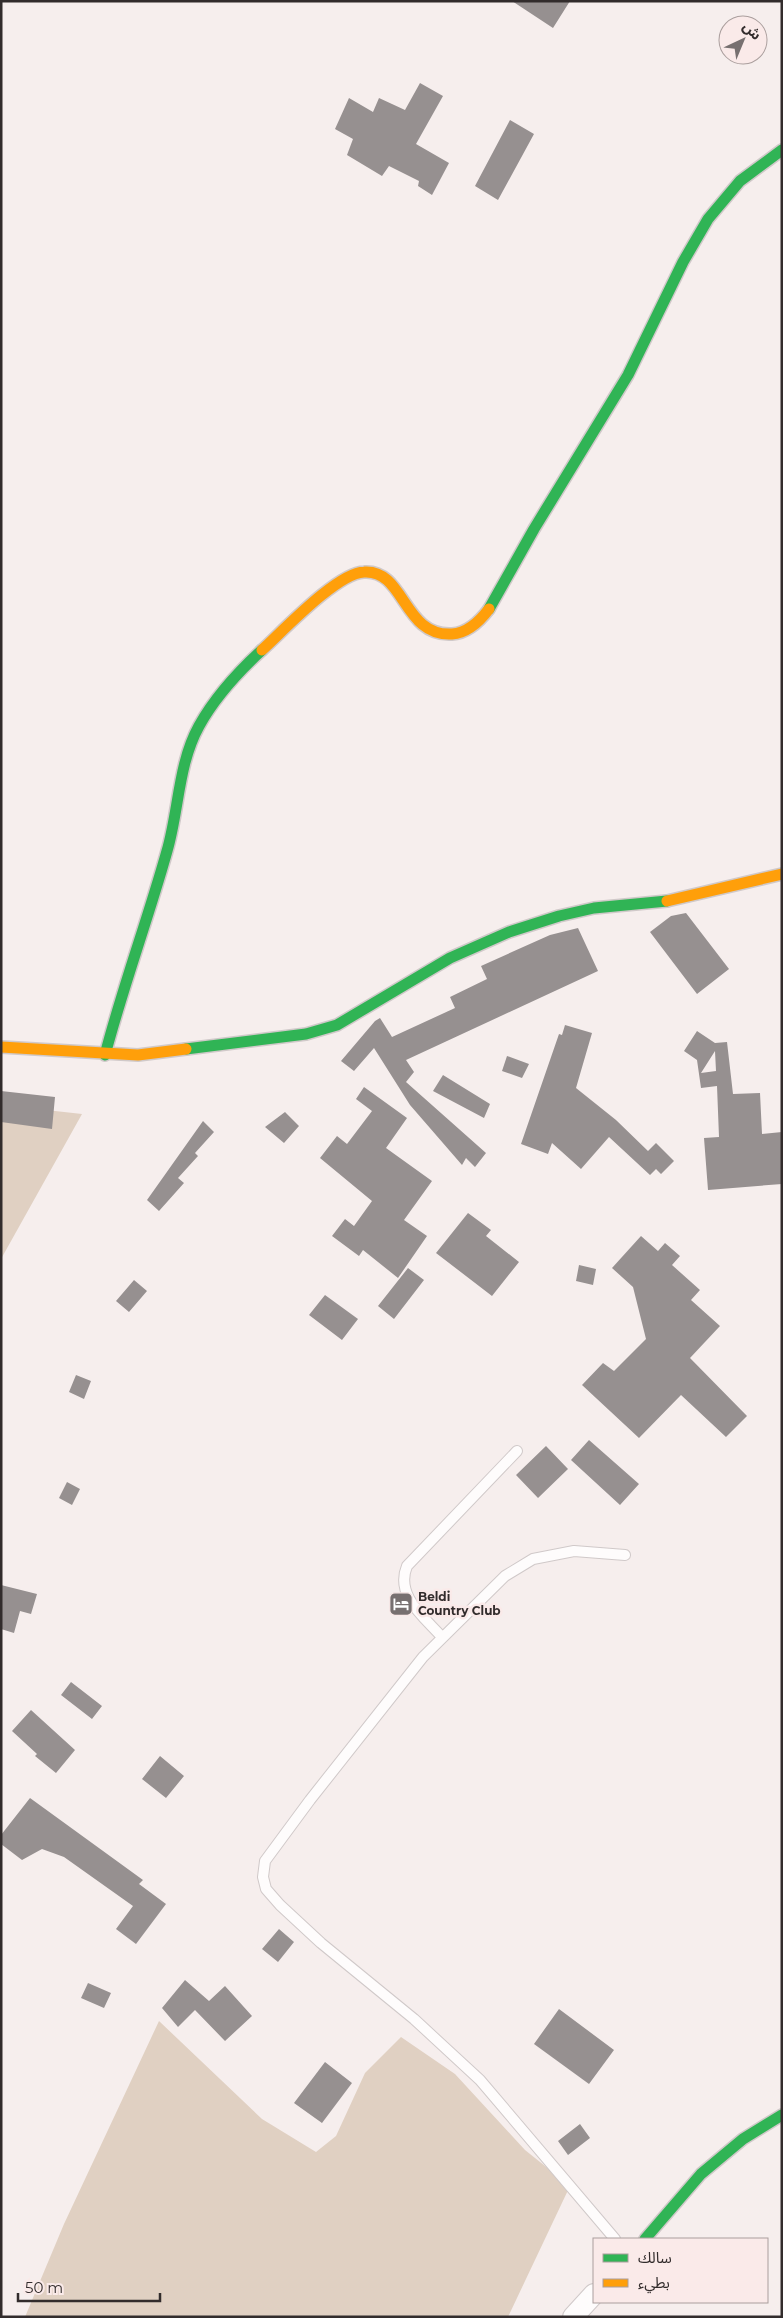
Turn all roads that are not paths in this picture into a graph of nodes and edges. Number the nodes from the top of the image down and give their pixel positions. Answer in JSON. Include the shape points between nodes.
{"nodes":[{"id":1,"x":782,"y":150,"type":"edge"},
{"id":2,"x":782,"y":874,"type":"edge"},
{"id":3,"x":1,"y":1047,"type":"edge"},
{"id":4,"x":105,"y":1054,"type":"junction"},
{"id":5,"x":517,"y":1451,"type":"dead end"},
{"id":6,"x":626,"y":1555,"type":"dead end"},
{"id":7,"x":441,"y":1636,"type":"junction"},
{"id":8,"x":782,"y":2115,"type":"edge"},
{"id":9,"x":614,"y":2238,"type":"edge"},
{"id":10,"x":647,"y":2238,"type":"edge"},
{"id":11,"x":593,"y":2295,"type":"edge"},
{"id":12,"x":573,"y":2317,"type":"edge"}],
"edges":[{"from":1,"to":4,"type":"street","via":[[741,180],[712,212],[675,274],[655,322],[596,431],[534,530],[497,598],[471,630],[449,636],[426,628],[409,611],[391,582],[376,572],[358,572],[334,585],[299,616],[212,705],[197,729],[186,757],[168,848],[126,976]]},
{"from":2,"to":4,"type":"street","via":[[674,900],[594,908],[509,932],[450,958],[337,1025],[306,1034],[147,1054]]},
{"from":3,"to":4,"type":"street"},
{"from":5,"to":7,"type":"lane","via":[[407,1566],[403,1579],[406,1593]]},
{"from":6,"to":7,"type":"lane","via":[[574,1550],[533,1559],[505,1576]]},
{"from":7,"to":9,"type":"lane","via":[[265,1861],[263,1877],[266,1888],[321,1943],[414,2018],[480,2080]]},
{"from":8,"to":10,"type":"street","via":[[743,2139],[701,2174]]},
{"from":11,"to":12,"type":"street"}]}
